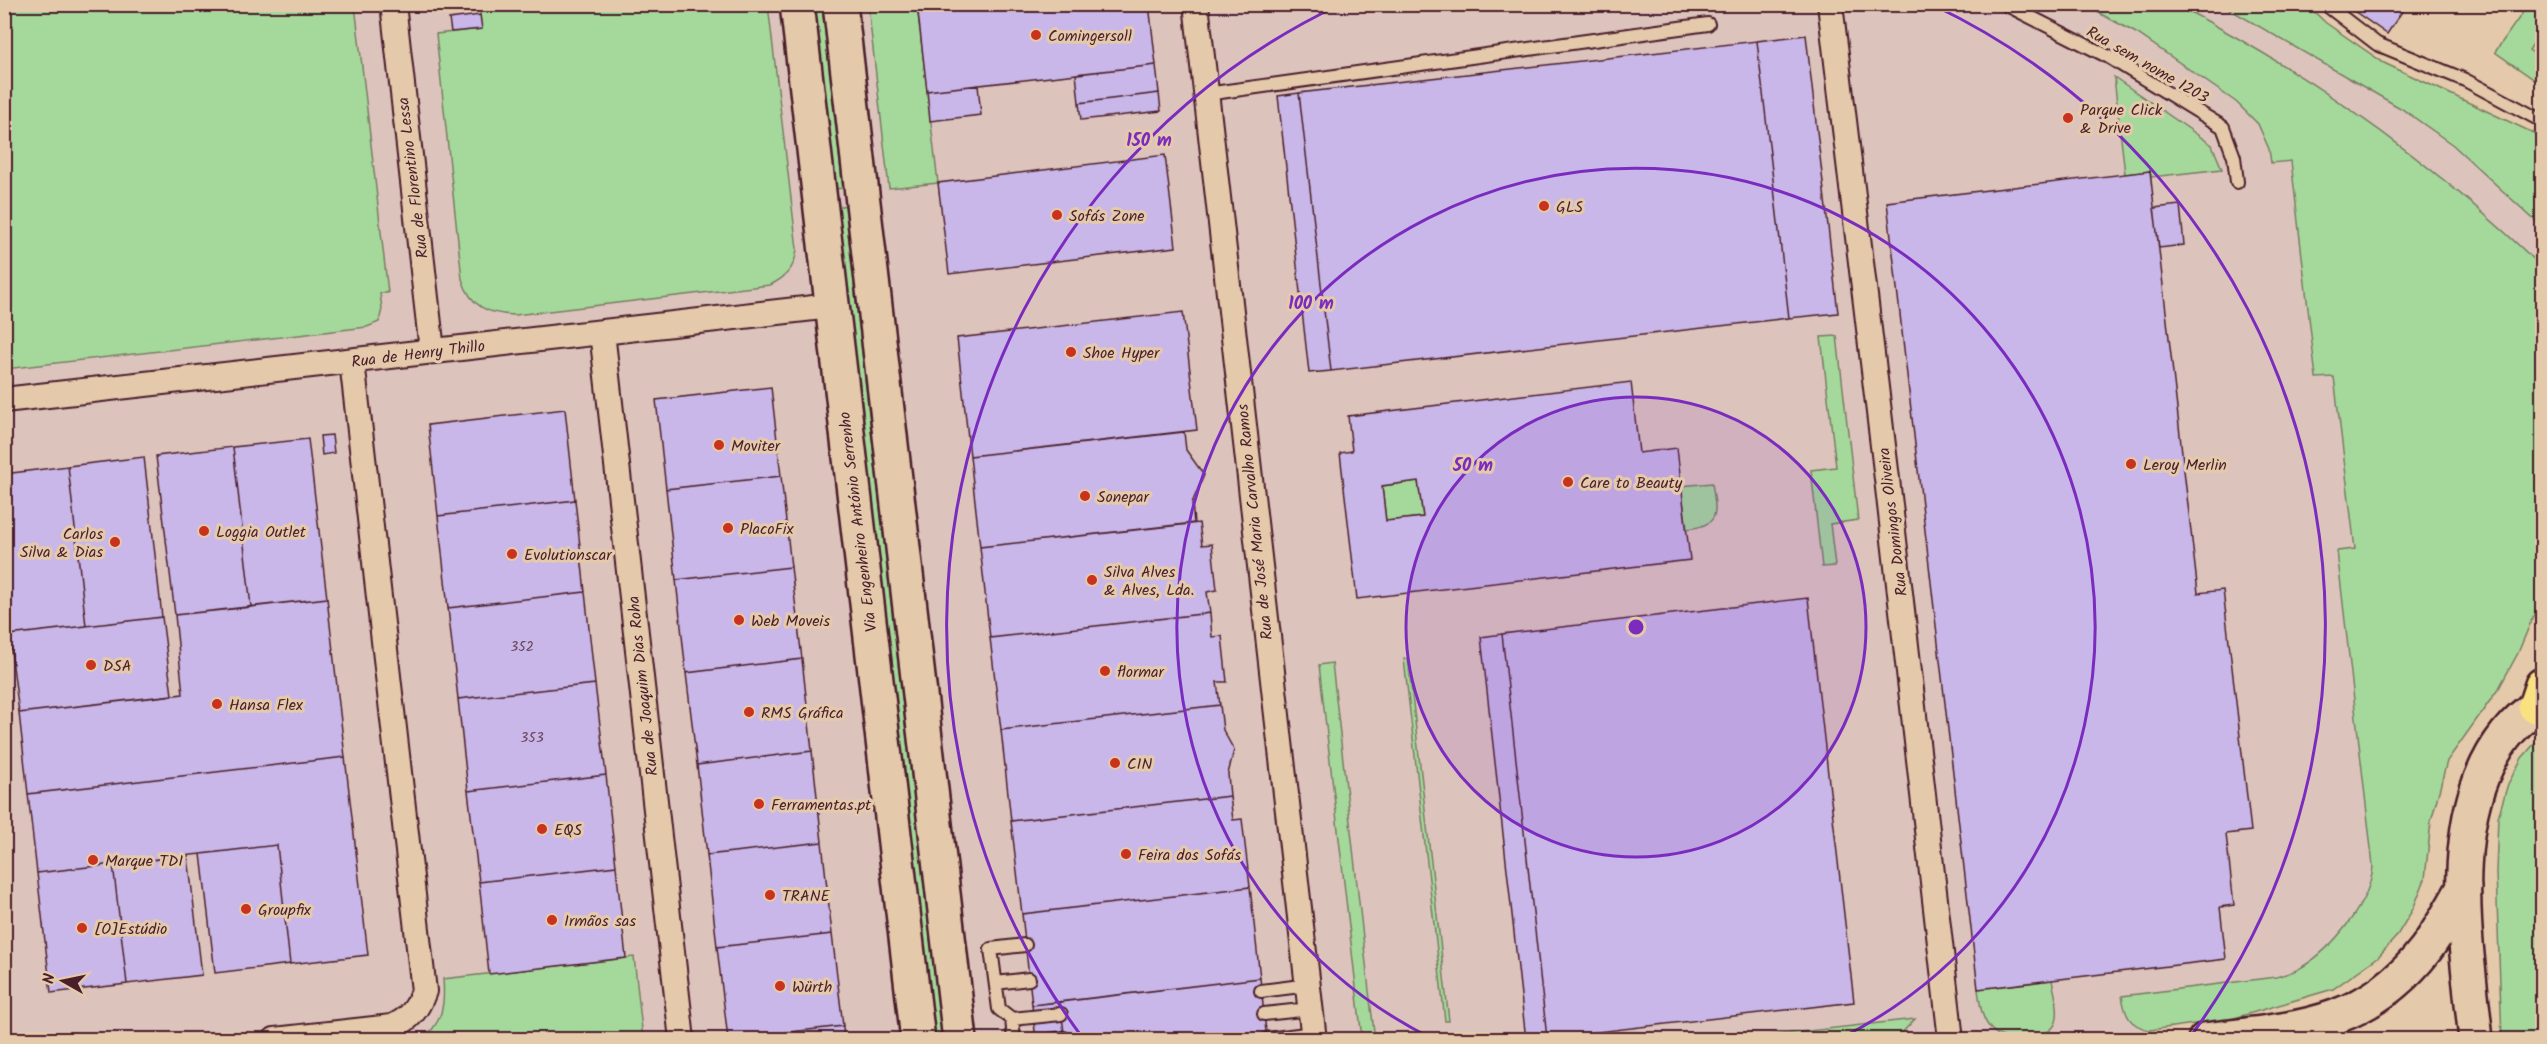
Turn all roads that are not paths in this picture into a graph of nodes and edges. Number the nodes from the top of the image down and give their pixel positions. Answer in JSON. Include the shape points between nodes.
{"nodes":[{"id":1,"x":393,"y":4,"type":"edge"},
{"id":2,"x":797,"y":4,"type":"edge"},
{"id":3,"x":840,"y":4,"type":"edge"},
{"id":4,"x":1196,"y":4,"type":"edge"},
{"id":5,"x":1830,"y":4,"type":"edge"},
{"id":6,"x":2005,"y":4,"type":"edge"},
{"id":7,"x":2325,"y":4,"type":"edge"},
{"id":8,"x":1708,"y":24,"type":"dead end"},
{"id":9,"x":1206,"y":94,"type":"junction"},
{"id":10,"x":2542,"y":121,"type":"edge"},
{"id":11,"x":2237,"y":182,"type":"dead end"},
{"id":12,"x":831,"y":306,"type":"junction"},
{"id":13,"x":602,"y":332,"type":"junction"},
{"id":14,"x":432,"y":351,"type":"junction"},
{"id":15,"x":352,"y":361,"type":"junction"},
{"id":16,"x":4,"y":400,"type":"edge"},
{"id":17,"x":2540,"y":698,"type":"edge"},
{"id":18,"x":2464,"y":887,"type":"junction"},
{"id":19,"x":1025,"y":945,"type":"dead end"},
{"id":20,"x":1029,"y":979,"type":"dead end"},
{"id":21,"x":996,"y":983,"type":"junction"},
{"id":22,"x":1309,"y":985,"type":"junction"},
{"id":23,"x":1261,"y":991,"type":"dead end"},
{"id":24,"x":1311,"y":1009,"type":"junction"},
{"id":25,"x":1062,"y":1014,"type":"dead end"},
{"id":26,"x":1264,"y":1014,"type":"dead end"},
{"id":27,"x":1012,"y":1019,"type":"junction"},
{"id":28,"x":341,"y":1036,"type":"edge"},
{"id":29,"x":1314,"y":1036,"type":"edge"},
{"id":30,"x":1064,"y":1038,"type":"dead end"},
{"id":31,"x":1267,"y":1039,"type":"edge"},
{"id":32,"x":275,"y":1040,"type":"edge"},
{"id":33,"x":682,"y":1040,"type":"edge"},
{"id":34,"x":918,"y":1040,"type":"edge"},
{"id":35,"x":960,"y":1040,"type":"edge"},
{"id":36,"x":1014,"y":1040,"type":"edge"},
{"id":37,"x":1050,"y":1040,"type":"edge"},
{"id":38,"x":1950,"y":1040,"type":"edge"},
{"id":39,"x":2205,"y":1040,"type":"edge"},
{"id":40,"x":2476,"y":1040,"type":"edge"}],
"edges":[{"from":1,"to":14,"type":"street","name":"Rua de Florentino Lessa"},
{"from":2,"to":12,"type":"main road","name":"Via Engenheiro António Serrenho"},
{"from":3,"to":35,"type":"main road"},
{"from":4,"to":9,"type":"street","name":"Rua de José Maria Carvalho Ramos"},
{"from":5,"to":38,"type":"street","name":"Rua Domingos Oliveira"},
{"from":6,"to":11,"type":"lane","name":"Rua sem nome 1203","via":[[2107,57],[2223,128],[2234,157]]},
{"from":7,"to":10,"type":"lane","via":[[2377,44],[2465,80]]},
{"from":8,"to":9,"type":"lane"},
{"from":9,"to":22,"type":"street","name":"Rua de José Maria Carvalho Ramos"},
{"from":12,"to":13,"type":"street","name":"Rua de Henry Thillo"},
{"from":12,"to":34,"type":"main road","name":"Via Engenheiro António Serrenho"},
{"from":13,"to":14,"type":"street","name":"Rua de Henry Thillo"},
{"from":13,"to":33,"type":"street","name":"Rua de Joaquim Dias Roha"},
{"from":14,"to":15,"type":"street","name":"Rua de Henry Thillo"},
{"from":15,"to":16,"type":"street","name":"Rua de Henry Thillo"},
{"from":15,"to":28,"type":"street","via":[[424,991],[418,1008],[392,1028]]},
{"from":17,"to":18,"type":"main road","via":[[2506,735],[2486,765],[2473,799]]},
{"from":18,"to":39,"type":"main road","via":[[2427,948],[2375,999],[2340,1017],[2309,1026]]},
{"from":18,"to":40,"type":"main road"},
{"from":19,"to":21,"type":"lane","via":[[991,949]]},
{"from":20,"to":21,"type":"lane"},
{"from":21,"to":27,"type":"lane","via":[[999,1009]]},
{"from":22,"to":23,"type":"lane"},
{"from":22,"to":24,"type":"street","name":"Rua de José Maria Carvalho Ramos"},
{"from":24,"to":26,"type":"lane"},
{"from":24,"to":29,"type":"street","name":"Rua de José Maria Carvalho Ramos"},
{"from":25,"to":27,"type":"lane"},
{"from":27,"to":36,"type":"lane"},
{"from":28,"to":32,"type":"street"},
{"from":29,"to":31,"type":"lane"},
{"from":30,"to":37,"type":"lane"}]}
